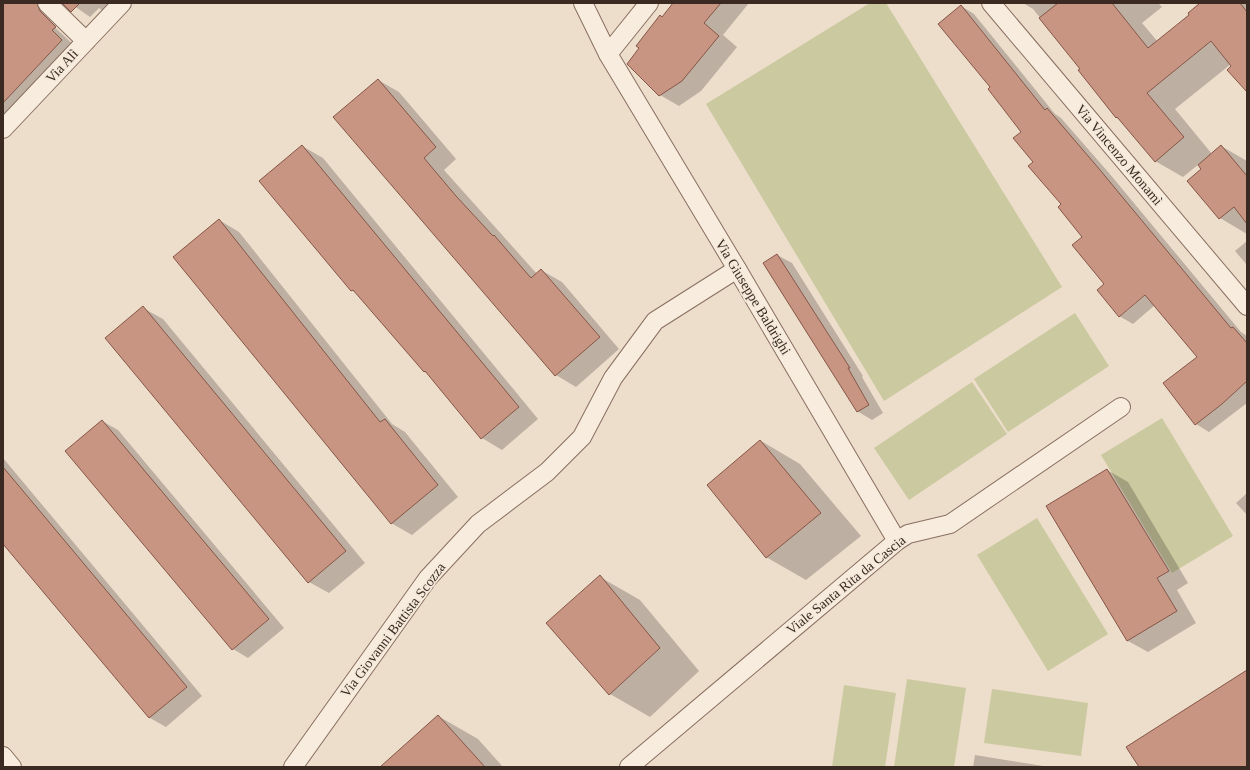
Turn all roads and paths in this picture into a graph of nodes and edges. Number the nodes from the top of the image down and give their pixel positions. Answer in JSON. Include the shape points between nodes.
{"nodes":[{"id":1,"x":47,"y":3,"type":"edge"},
{"id":2,"x":122,"y":3,"type":"edge"},
{"id":3,"x":583,"y":3,"type":"edge"},
{"id":4,"x":649,"y":3,"type":"edge"},
{"id":5,"x":991,"y":3,"type":"edge"},
{"id":6,"x":86,"y":41,"type":"junction"},
{"id":7,"x":608,"y":54,"type":"junction"},
{"id":8,"x":3,"y":128,"type":"edge"},
{"id":9,"x":737,"y":269,"type":"junction"},
{"id":10,"x":1247,"y":306,"type":"edge"},
{"id":11,"x":1121,"y":407,"type":"dead end"},
{"id":12,"x":897,"y":541,"type":"junction"},
{"id":13,"x":3,"y":756,"type":"edge"},
{"id":14,"x":12,"y":767,"type":"edge"},
{"id":15,"x":292,"y":767,"type":"edge"},
{"id":16,"x":629,"y":767,"type":"edge"}],
"edges":[{"from":1,"to":6,"type":"street"},
{"from":2,"to":6,"type":"street","name":"Via Alì"},
{"from":3,"to":7,"type":"street","name":"Via Giuseppe Baldrighi"},
{"from":4,"to":7,"type":"street"},
{"from":5,"to":10,"type":"street","name":"Via Vincenzo Monamì"},
{"from":6,"to":8,"type":"street","name":"Via Alì"},
{"from":7,"to":9,"type":"street","name":"Via Giuseppe Baldrighi"},
{"from":9,"to":12,"type":"street","name":"Via Giuseppe Baldrighi"},
{"from":9,"to":15,"type":"street","name":"Via Giovanni Battista Scozza","via":[[655,321],[612,378],[582,437],[547,472],[478,524],[428,578]]},
{"from":11,"to":12,"type":"street","name":"Viale Santa Rita da Cascia","via":[[950,524],[908,534]]},
{"from":12,"to":16,"type":"street","name":"Viale Santa Rita da Cascia"},
{"from":13,"to":14,"type":"street"}]}
